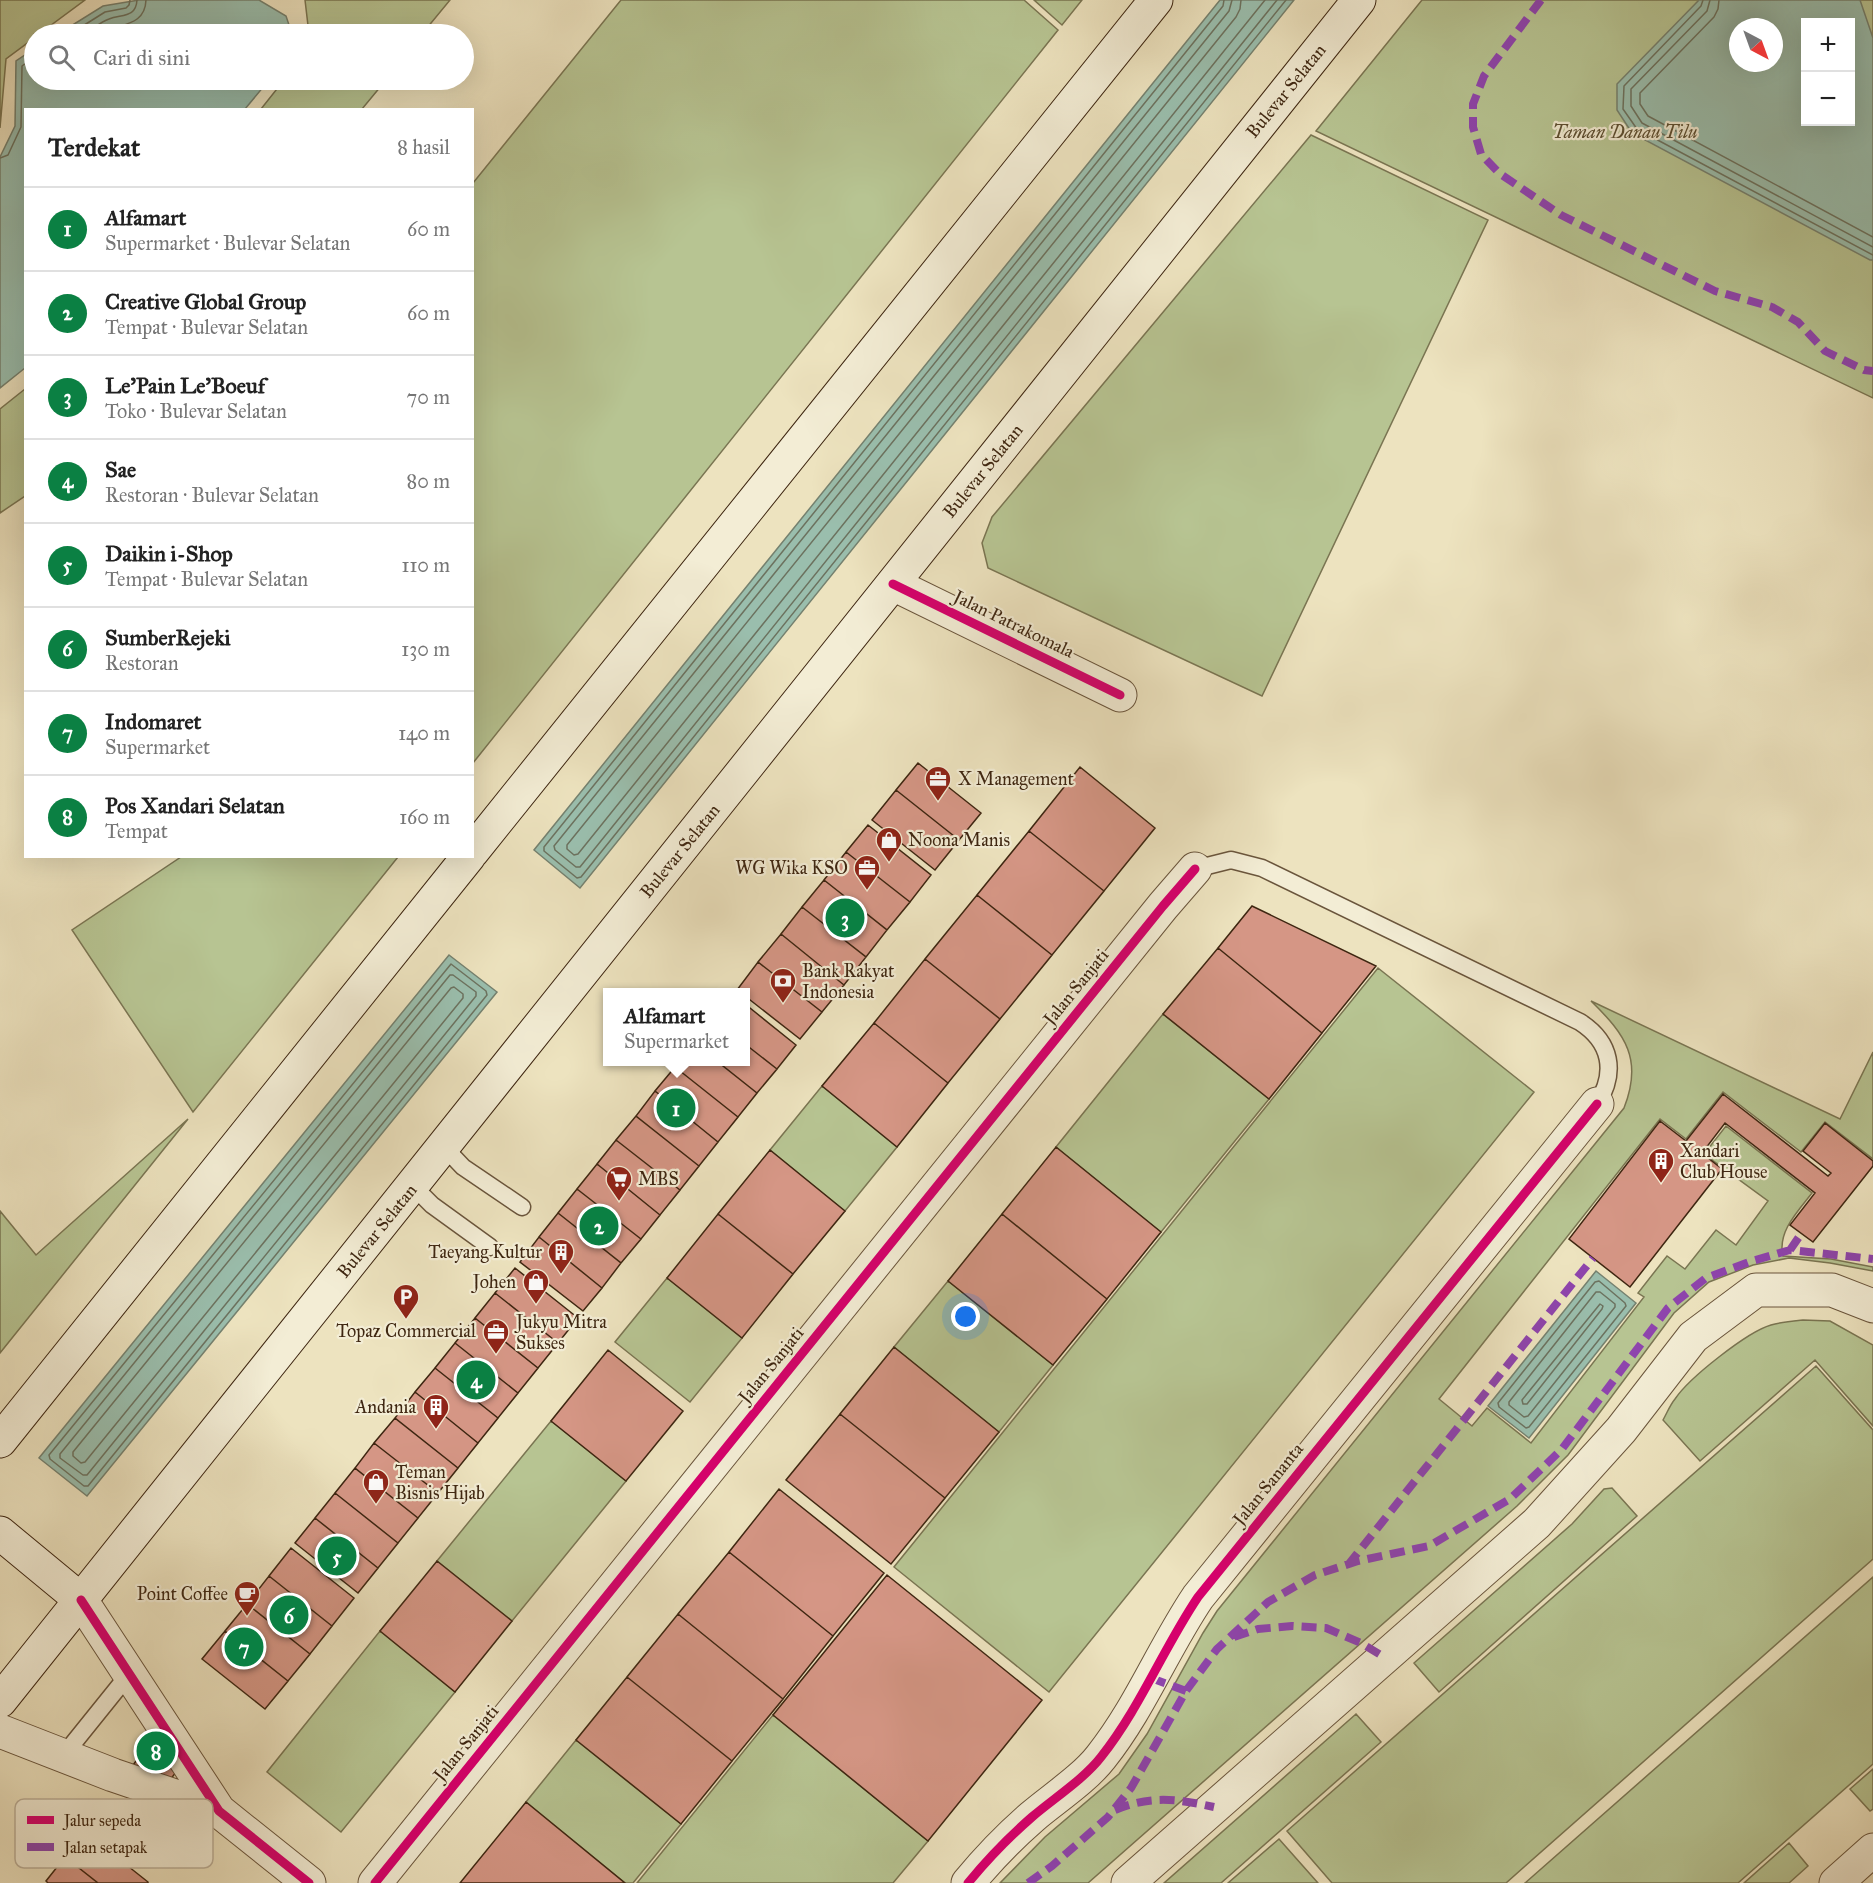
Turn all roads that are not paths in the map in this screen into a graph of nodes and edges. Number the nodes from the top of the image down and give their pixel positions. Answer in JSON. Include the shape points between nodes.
{"nodes":[{"id":1,"x":1156,"y":0,"type":"edge"},
{"id":2,"x":1359,"y":0,"type":"edge"},
{"id":3,"x":893,"y":584,"type":"junction"},
{"id":4,"x":1120,"y":695,"type":"dead end"},
{"id":5,"x":474,"y":850,"type":"edge"},
{"id":6,"x":467,"y":858,"type":"edge"},
{"id":7,"x":1195,"y":869,"type":"joint"},
{"id":8,"x":1597,"y":1104,"type":"joint"},
{"id":9,"x":444,"y":1148,"type":"junction"},
{"id":10,"x":413,"y":1186,"type":"junction"},
{"id":11,"x":522,"y":1207,"type":"dead end"},
{"id":12,"x":490,"y":1247,"type":"dead end"},
{"id":13,"x":1873,"y":1306,"type":"edge"},
{"id":14,"x":0,"y":1441,"type":"edge"},
{"id":15,"x":0,"y":1533,"type":"edge"},
{"id":16,"x":81,"y":1600,"type":"junction"},
{"id":17,"x":129,"y":1674,"type":"junction"},
{"id":18,"x":0,"y":1701,"type":"edge"},
{"id":19,"x":0,"y":1731,"type":"edge"},
{"id":20,"x":63,"y":1756,"type":"junction"},
{"id":21,"x":183,"y":1799,"type":"edge"},
{"id":22,"x":211,"y":1799,"type":"edge"},
{"id":23,"x":213,"y":1802,"type":"edge"},
{"id":24,"x":213,"y":1809,"type":"edge"},
{"id":25,"x":219,"y":1811,"type":"junction"},
{"id":26,"x":1873,"y":1850,"type":"edge"},
{"id":27,"x":309,"y":1883,"type":"edge"},
{"id":28,"x":375,"y":1883,"type":"edge"},
{"id":29,"x":968,"y":1883,"type":"edge"},
{"id":30,"x":1128,"y":1883,"type":"edge"},
{"id":31,"x":1836,"y":1883,"type":"edge"}],
"edges":[{"from":1,"to":5,"type":"street"},
{"from":2,"to":3,"type":"street","name":"Bulevar Selatan"},
{"from":3,"to":4,"type":"street","name":"Jalan Patrakomala"},
{"from":3,"to":9,"type":"street","name":"Bulevar Selatan"},
{"from":6,"to":14,"type":"street"},
{"from":7,"to":8,"type":"lane","via":[[1231,860],[1262,868],[1580,1022],[1598,1037],[1608,1060],[1605,1090]]},
{"from":7,"to":28,"type":"street","name":"Jalan Sanjati"},
{"from":8,"to":29,"type":"street","name":"Jalan Sananta","via":[[1198,1597],[1128,1721],[1099,1760],[1029,1820]]},
{"from":9,"to":10,"type":"street","name":"Bulevar Selatan"},
{"from":9,"to":11,"type":"lane","via":[[463,1167]]},
{"from":10,"to":12,"type":"lane","via":[[432,1205]]},
{"from":10,"to":16,"type":"street","name":"Bulevar Selatan"},
{"from":13,"to":30,"type":"street","via":[[1832,1290],[1755,1290],[1693,1337],[1621,1430],[1537,1523]]},
{"from":15,"to":16,"type":"street"},
{"from":16,"to":17,"type":"street"},
{"from":16,"to":18,"type":"street","name":"Bulevar Selatan"},
{"from":17,"to":20,"type":"lane"},
{"from":17,"to":22,"type":"street"},
{"from":19,"to":20,"type":"street"},
{"from":20,"to":21,"type":"street"},
{"from":23,"to":25,"type":"street"},
{"from":24,"to":25,"type":"street"},
{"from":25,"to":27,"type":"street"},
{"from":26,"to":31,"type":"street"}]}
